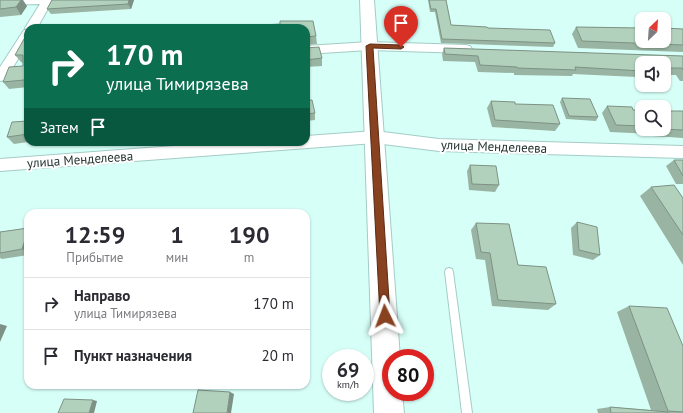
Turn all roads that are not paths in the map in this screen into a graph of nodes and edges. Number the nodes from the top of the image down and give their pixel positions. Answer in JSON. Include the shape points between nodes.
{"nodes":[{"id":1,"x":47,"y":0,"type":"edge"},
{"id":2,"x":367,"y":0,"type":"edge"},
{"id":3,"x":0,"y":2,"type":"edge"},
{"id":4,"x":33,"y":24,"type":"edge"},
{"id":5,"x":24,"y":39,"type":"edge"},
{"id":6,"x":370,"y":46,"type":"junction"},
{"id":7,"x":310,"y":50,"type":"edge"},
{"id":8,"x":479,"y":50,"type":"edge"},
{"id":9,"x":21,"y":68,"type":"edge"},
{"id":10,"x":2,"y":72,"type":"edge"},
{"id":11,"x":375,"y":137,"type":"junction"},
{"id":12,"x":310,"y":142,"type":"edge"},
{"id":13,"x":252,"y":146,"type":"edge"},
{"id":14,"x":683,"y":152,"type":"edge"},
{"id":15,"x":0,"y":165,"type":"edge"},
{"id":16,"x":449,"y":272,"type":"dead end"},
{"id":17,"x":389,"y":413,"type":"edge"},
{"id":18,"x":467,"y":413,"type":"edge"}],
"edges":[{"from":1,"to":3,"type":"street"},
{"from":1,"to":4,"type":"street"},
{"from":2,"to":6,"type":"highway"},
{"from":5,"to":10,"type":"street"},
{"from":6,"to":7,"type":"street"},
{"from":6,"to":8,"type":"street"},
{"from":6,"to":11,"type":"highway"},
{"from":9,"to":10,"type":"street"},
{"from":11,"to":12,"type":"street","name":"улица Менделеева"},
{"from":11,"to":14,"type":"street","name":"улица Менделеева","via":[[439,145]]},
{"from":11,"to":17,"type":"highway"},
{"from":13,"to":15,"type":"street","name":"улица Менделеева"},
{"from":16,"to":18,"type":"lane"}]}
